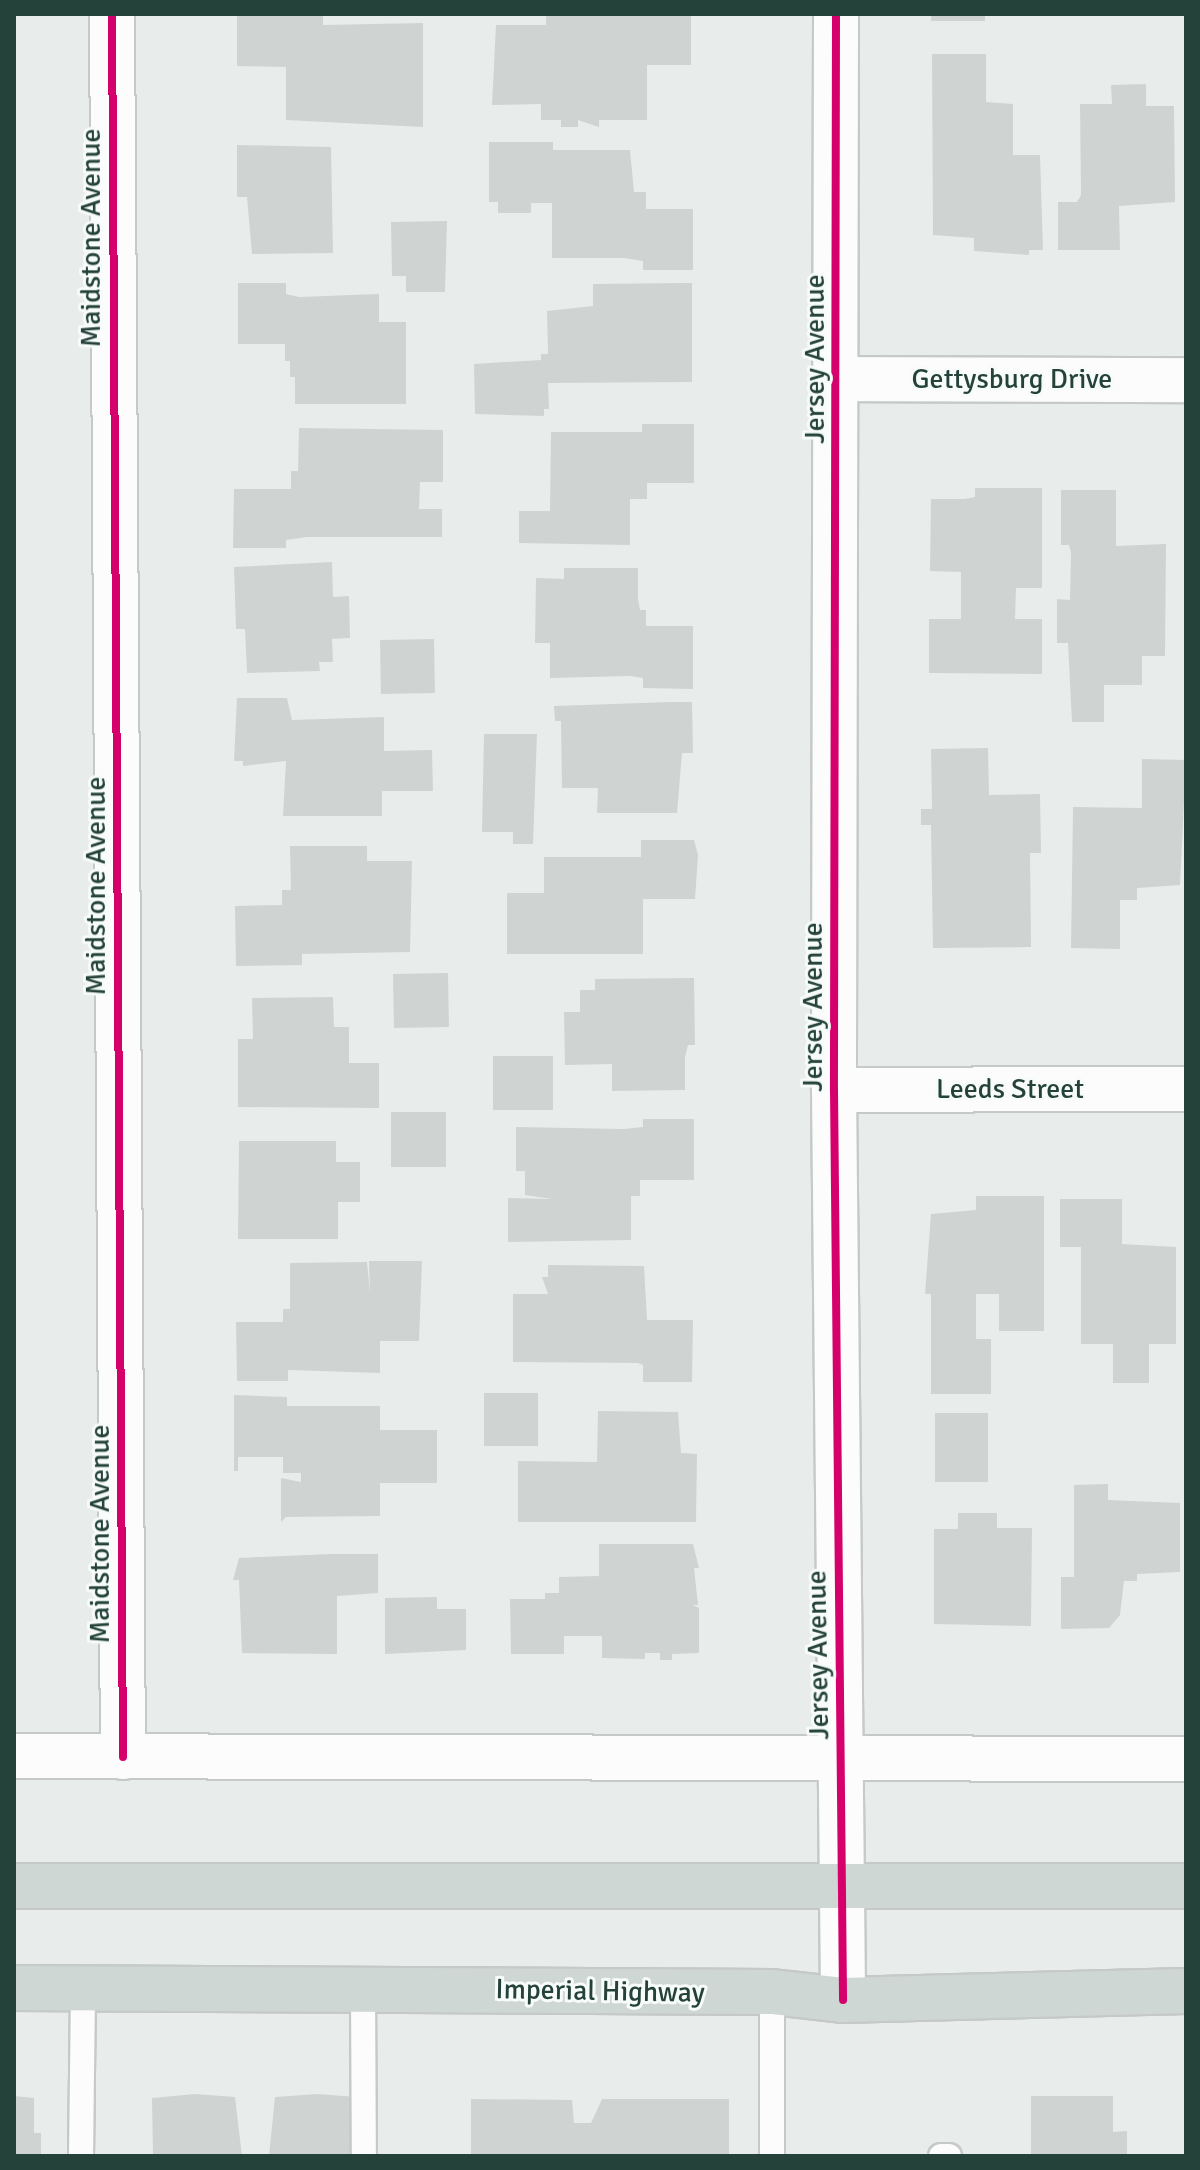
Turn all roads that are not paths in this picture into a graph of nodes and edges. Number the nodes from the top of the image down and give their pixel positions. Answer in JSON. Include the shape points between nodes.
{"nodes":[{"id":1,"x":112,"y":14,"type":"edge"},
{"id":2,"x":836,"y":14,"type":"edge"},
{"id":3,"x":837,"y":379,"type":"junction"},
{"id":4,"x":1186,"y":380,"type":"edge"},
{"id":5,"x":1186,"y":1089,"type":"edge"},
{"id":6,"x":834,"y":1090,"type":"junction"},
{"id":7,"x":14,"y":1756,"type":"edge"},
{"id":8,"x":123,"y":1757,"type":"junction"},
{"id":9,"x":841,"y":1758,"type":"junction"},
{"id":10,"x":1186,"y":1759,"type":"edge"},
{"id":11,"x":14,"y":1886,"type":"edge"},
{"id":12,"x":1186,"y":1886,"type":"edge"},
{"id":13,"x":841,"y":1887,"type":"junction"},
{"id":14,"x":83,"y":1987,"type":"junction"},
{"id":15,"x":14,"y":1988,"type":"edge"},
{"id":16,"x":363,"y":1988,"type":"junction"},
{"id":17,"x":1186,"y":1991,"type":"edge"},
{"id":18,"x":772,"y":1992,"type":"junction"},
{"id":19,"x":843,"y":2000,"type":"junction"},
{"id":20,"x":81,"y":2156,"type":"edge"},
{"id":21,"x":364,"y":2156,"type":"edge"},
{"id":22,"x":772,"y":2156,"type":"edge"},
{"id":23,"x":941,"y":2156,"type":"edge"},
{"id":24,"x":949,"y":2156,"type":"edge"}],
"edges":[{"from":1,"to":8,"type":"street","name":"Maidstone Avenue"},
{"from":2,"to":3,"type":"street","name":"Jersey Avenue"},
{"from":3,"to":4,"type":"street","name":"Gettysburg Drive"},
{"from":3,"to":6,"type":"street","name":"Jersey Avenue"},
{"from":5,"to":6,"type":"street","name":"Leeds Street"},
{"from":6,"to":9,"type":"street","name":"Jersey Avenue"},
{"from":7,"to":8,"type":"street"},
{"from":8,"to":9,"type":"street"},
{"from":9,"to":10,"type":"street"},
{"from":9,"to":13,"type":"street","name":"Jersey Avenue"},
{"from":11,"to":13,"type":"main road"},
{"from":12,"to":13,"type":"main road"},
{"from":13,"to":19,"type":"street","name":"Jersey Avenue"},
{"from":14,"to":15,"type":"main road","name":"Imperial Highway"},
{"from":14,"to":16,"type":"main road","name":"Imperial Highway"},
{"from":14,"to":20,"type":"lane"},
{"from":16,"to":18,"type":"main road","name":"Imperial Highway"},
{"from":16,"to":21,"type":"lane"},
{"from":17,"to":19,"type":"main road","name":"Imperial Highway"},
{"from":18,"to":19,"type":"main road","name":"Imperial Highway"},
{"from":18,"to":22,"type":"lane"},
{"from":23,"to":24,"type":"lane"}]}
